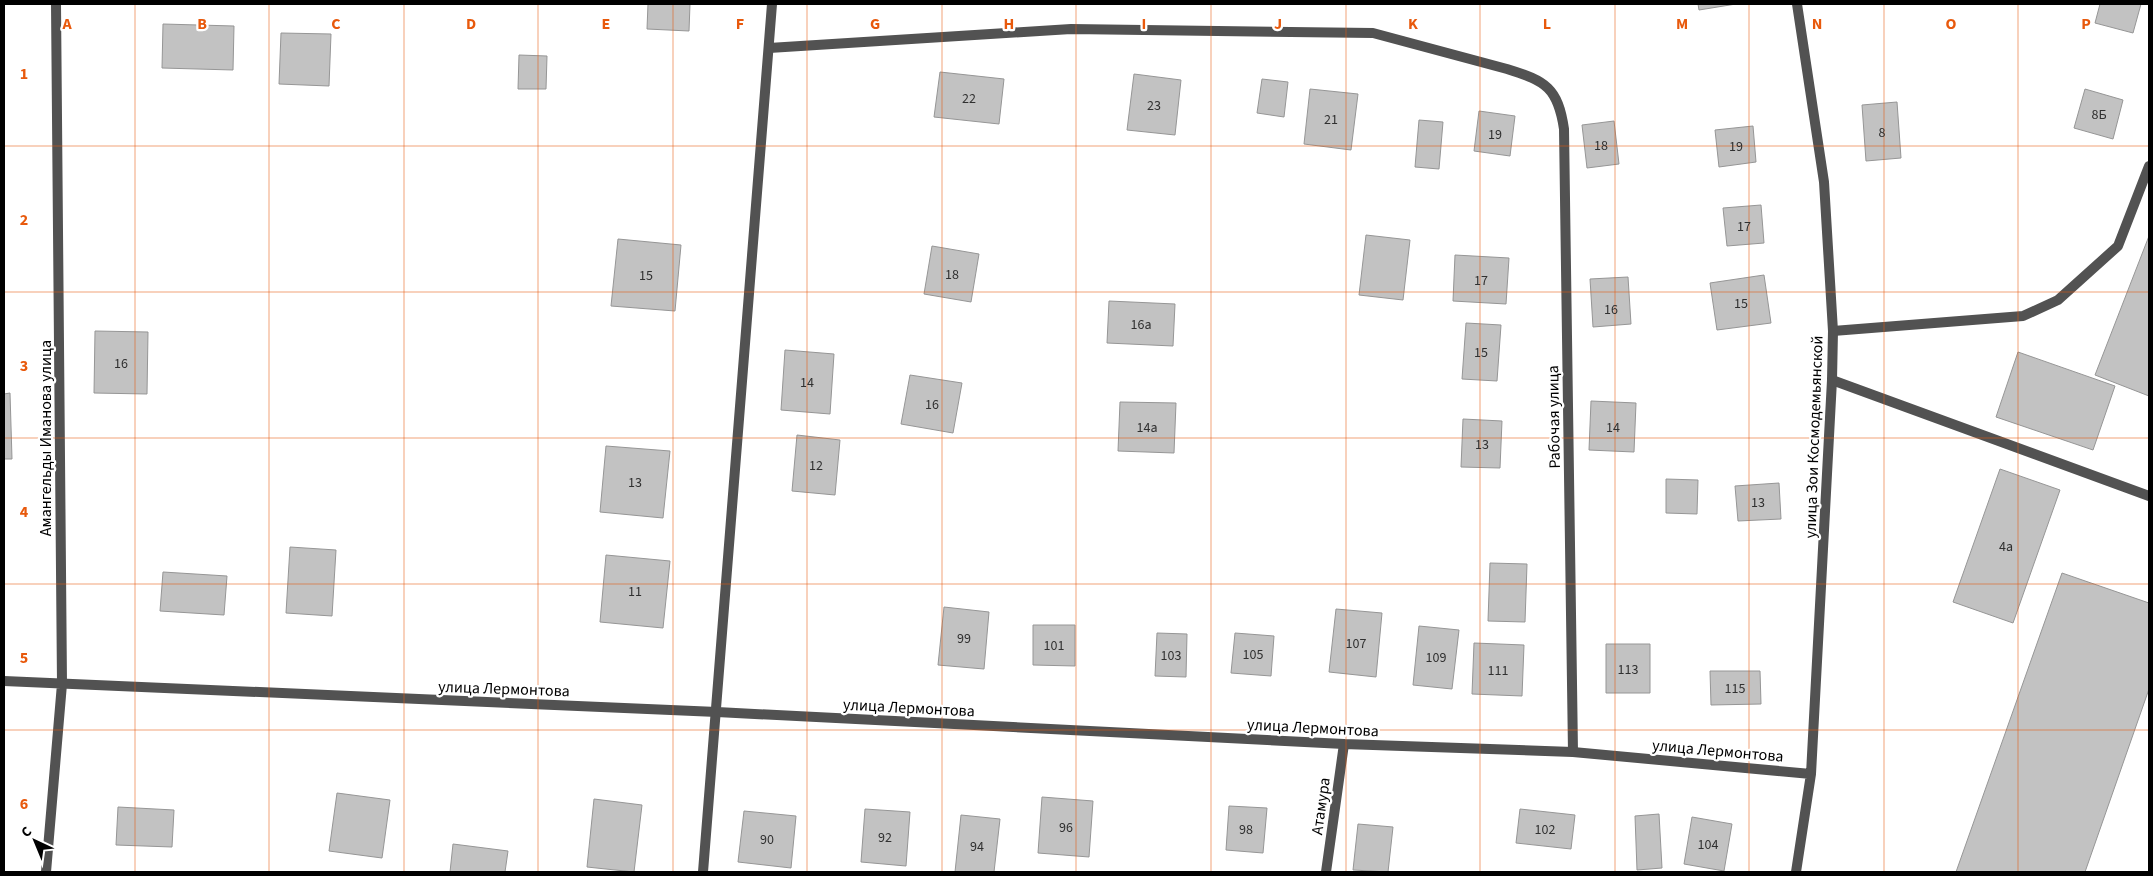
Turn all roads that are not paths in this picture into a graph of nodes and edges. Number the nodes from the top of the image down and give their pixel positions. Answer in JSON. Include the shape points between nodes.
{"nodes":[{"id":1,"x":56,"y":4,"type":"edge"},
{"id":2,"x":772,"y":4,"type":"edge"},
{"id":3,"x":1797,"y":4,"type":"edge"},
{"id":4,"x":768,"y":48,"type":"junction"},
{"id":5,"x":2149,"y":166,"type":"edge"},
{"id":6,"x":1833,"y":331,"type":"junction"},
{"id":7,"x":1832,"y":380,"type":"junction"},
{"id":8,"x":2149,"y":496,"type":"edge"},
{"id":9,"x":4,"y":681,"type":"edge"},
{"id":10,"x":62,"y":684,"type":"junction"},
{"id":11,"x":717,"y":712,"type":"junction"},
{"id":12,"x":1344,"y":744,"type":"junction"},
{"id":13,"x":1573,"y":752,"type":"junction"},
{"id":14,"x":1811,"y":774,"type":"junction"},
{"id":15,"x":46,"y":872,"type":"edge"},
{"id":16,"x":703,"y":872,"type":"edge"},
{"id":17,"x":1326,"y":872,"type":"edge"},
{"id":18,"x":1796,"y":872,"type":"edge"}],
"edges":[{"from":1,"to":10,"type":"street","name":"Амангельды Иманова улица"},
{"from":2,"to":4,"type":"street"},
{"from":3,"to":6,"type":"street","name":"улица Зои Космодемьянской","via":[[1824,182]]},
{"from":4,"to":11,"type":"street"},
{"from":4,"to":13,"type":"street","name":"Рабочая улица","via":[[1071,29],[1373,34],[1507,69],[1547,86],[1560,106],[1564,129]]},
{"from":5,"to":6,"type":"street","via":[[2118,246],[2058,300],[2023,316]]},
{"from":6,"to":7,"type":"street","name":"улица Зои Космодемьянской"},
{"from":7,"to":8,"type":"street"},
{"from":7,"to":14,"type":"street","name":"улица Зои Космодемьянской"},
{"from":9,"to":10,"type":"street","name":"улица Лермонтова"},
{"from":10,"to":11,"type":"street","name":"улица Лермонтова"},
{"from":10,"to":15,"type":"street","name":"Амангельды Иманова улица"},
{"from":11,"to":12,"type":"street","name":"улица Лермонтова"},
{"from":11,"to":16,"type":"street"},
{"from":12,"to":13,"type":"street","name":"улица Лермонтова"},
{"from":12,"to":17,"type":"street","name":"Атамура"},
{"from":13,"to":14,"type":"street","name":"улица Лермонтова"},
{"from":14,"to":18,"type":"street","name":"улица Зои Космодемьянской"}]}
